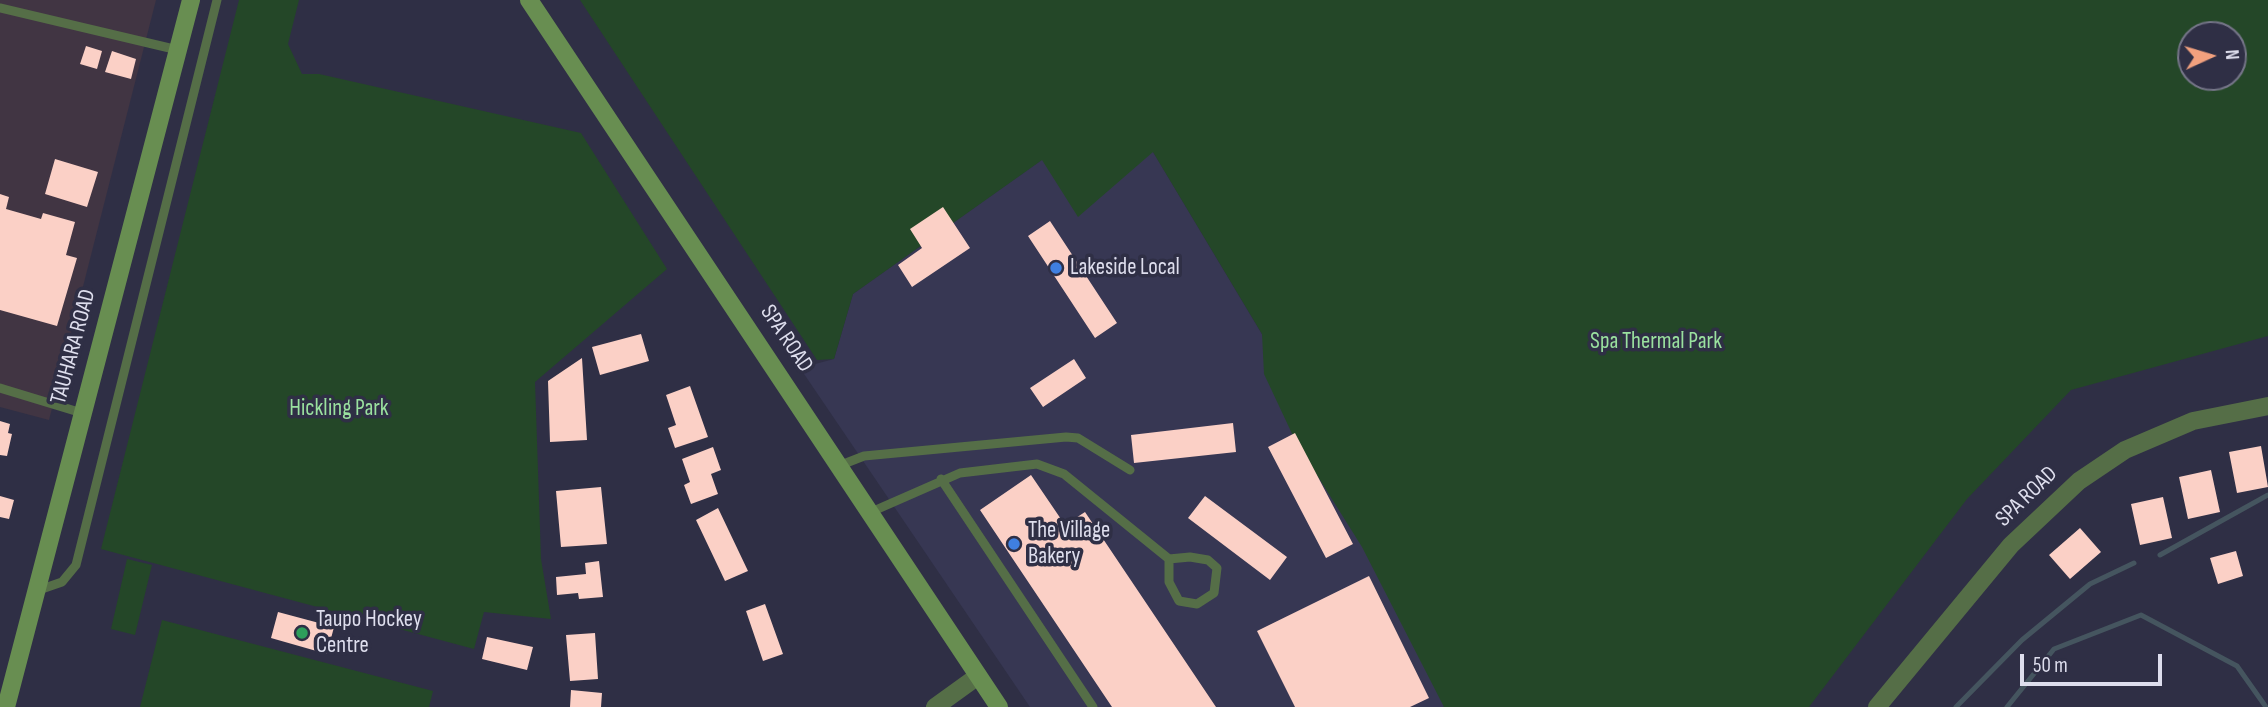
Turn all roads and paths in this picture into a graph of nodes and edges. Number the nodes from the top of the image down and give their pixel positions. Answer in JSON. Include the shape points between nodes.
{"nodes":[{"id":1,"x":191,"y":0,"type":"edge"},
{"id":2,"x":217,"y":0,"type":"edge"},
{"id":3,"x":535,"y":2,"type":"edge"},
{"id":4,"x":0,"y":8,"type":"edge"},
{"id":5,"x":178,"y":50,"type":"junction"},
{"id":6,"x":0,"y":388,"type":"edge"},
{"id":7,"x":2268,"y":406,"type":"edge"},
{"id":8,"x":82,"y":413,"type":"junction"},
{"id":9,"x":841,"y":466,"type":"junction"},
{"id":10,"x":1130,"y":470,"type":"dead end"},
{"id":11,"x":941,"y":479,"type":"junction"},
{"id":12,"x":871,"y":512,"type":"junction"},
{"id":13,"x":1169,"y":559,"type":"junction"},
{"id":14,"x":36,"y":591,"type":"junction"},
{"id":15,"x":978,"y":676,"type":"junction"},
{"id":16,"x":6,"y":707,"type":"edge"},
{"id":17,"x":935,"y":707,"type":"edge"},
{"id":18,"x":999,"y":707,"type":"edge"},
{"id":19,"x":1093,"y":707,"type":"edge"},
{"id":20,"x":1877,"y":707,"type":"edge"}],
"edges":[{"from":1,"to":5,"type":"main road","name":"TAUHARA ROAD"},
{"from":2,"to":14,"type":"lane","via":[[76,565],[62,582]]},
{"from":3,"to":9,"type":"main road","name":"SPA ROAD"},
{"from":4,"to":5,"type":"lane"},
{"from":5,"to":8,"type":"main road","name":"TAUHARA ROAD"},
{"from":6,"to":8,"type":"lane"},
{"from":7,"to":20,"type":"street","name":"SPA ROAD","via":[[2193,421],[2125,450],[2079,481],[2011,545]]},
{"from":8,"to":14,"type":"main road","name":"TAUHARA ROAD"},
{"from":9,"to":10,"type":"lane","via":[[863,456],[1066,437],[1078,439]]},
{"from":9,"to":12,"type":"main road","name":"SPA ROAD"},
{"from":11,"to":12,"type":"lane"},
{"from":11,"to":13,"type":"lane","via":[[960,473],[1044,466],[1064,474]]},
{"from":11,"to":19,"type":"lane"},
{"from":12,"to":15,"type":"main road","name":"SPA ROAD"},
{"from":13,"to":13,"type":"lane","via":[[1208,560],[1217,568],[1214,593],[1197,604],[1179,601],[1169,582]]},
{"from":14,"to":16,"type":"main road","name":"TAUHARA ROAD"},
{"from":15,"to":17,"type":"street"},
{"from":15,"to":18,"type":"main road","name":"SPA ROAD"}]}
